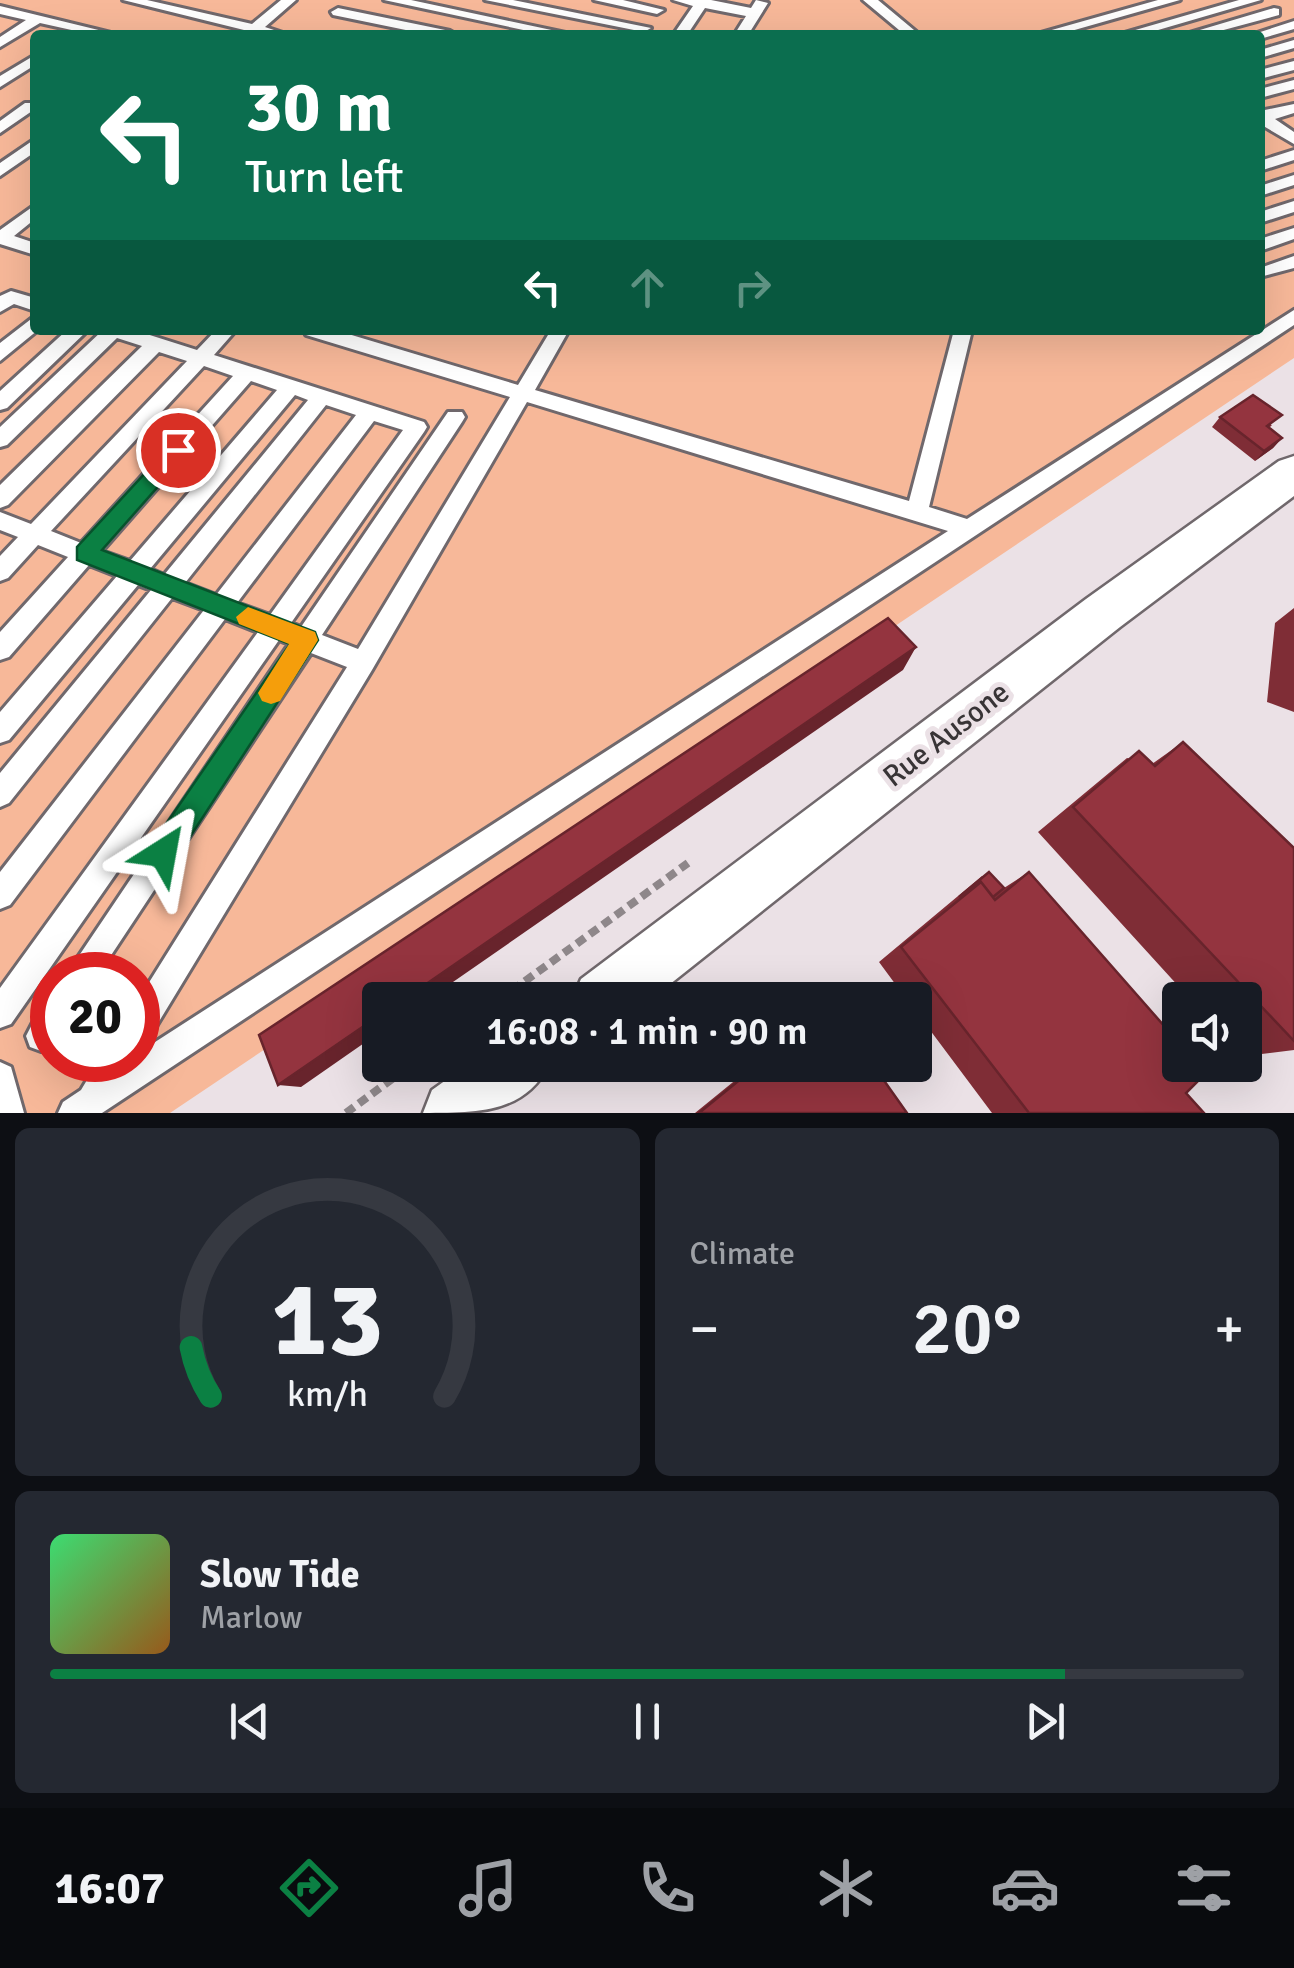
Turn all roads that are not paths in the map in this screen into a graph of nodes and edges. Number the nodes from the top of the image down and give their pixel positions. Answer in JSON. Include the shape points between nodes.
{"nodes":[{"id":1,"x":130,"y":0,"type":"edge"},
{"id":2,"x":289,"y":0,"type":"edge"},
{"id":3,"x":351,"y":0,"type":"edge"},
{"id":4,"x":391,"y":0,"type":"edge"},
{"id":5,"x":492,"y":0,"type":"edge"},
{"id":6,"x":601,"y":0,"type":"edge"},
{"id":7,"x":680,"y":0,"type":"edge"},
{"id":8,"x":892,"y":0,"type":"edge"},
{"id":9,"x":1173,"y":0,"type":"edge"},
{"id":10,"x":1254,"y":0,"type":"edge"},
{"id":11,"x":703,"y":2,"type":"edge"},
{"id":12,"x":872,"y":2,"type":"edge"},
{"id":13,"x":525,"y":3,"type":"edge"},
{"id":14,"x":661,"y":5,"type":"edge"},
{"id":15,"x":759,"y":7,"type":"edge"},
{"id":16,"x":0,"y":10,"type":"edge"},
{"id":17,"x":1274,"y":12,"type":"dead end"},
{"id":18,"x":1103,"y":13,"type":"junction"},
{"id":19,"x":40,"y":17,"type":"junction"},
{"id":20,"x":506,"y":23,"type":"junction"},
{"id":21,"x":1294,"y":25,"type":"edge"},
{"id":22,"x":72,"y":30,"type":"edge"},
{"id":23,"x":242,"y":30,"type":"edge"},
{"id":24,"x":252,"y":30,"type":"edge"},
{"id":25,"x":426,"y":30,"type":"edge"},
{"id":26,"x":500,"y":30,"type":"edge"},
{"id":27,"x":542,"y":30,"type":"edge"},
{"id":28,"x":634,"y":30,"type":"edge"},
{"id":29,"x":643,"y":30,"type":"edge"},
{"id":30,"x":683,"y":30,"type":"edge"},
{"id":31,"x":744,"y":30,"type":"edge"},
{"id":32,"x":907,"y":30,"type":"edge"},
{"id":33,"x":1055,"y":30,"type":"edge"},
{"id":34,"x":1126,"y":30,"type":"edge"},
{"id":35,"x":1146,"y":30,"type":"edge"},
{"id":36,"x":1208,"y":30,"type":"edge"},
{"id":37,"x":1265,"y":33,"type":"edge"},
{"id":38,"x":0,"y":43,"type":"edge"},
{"id":39,"x":1294,"y":44,"type":"edge"},
{"id":40,"x":1265,"y":53,"type":"edge"},
{"id":41,"x":30,"y":63,"type":"edge"},
{"id":42,"x":1294,"y":65,"type":"edge"},
{"id":43,"x":1265,"y":74,"type":"edge"},
{"id":44,"x":1294,"y":84,"type":"edge"},
{"id":45,"x":0,"y":85,"type":"edge"},
{"id":46,"x":1265,"y":93,"type":"edge"},
{"id":47,"x":30,"y":101,"type":"edge"},
{"id":48,"x":30,"y":106,"type":"edge"},
{"id":49,"x":1294,"y":108,"type":"edge"},
{"id":50,"x":1265,"y":117,"type":"edge"},
{"id":51,"x":1265,"y":120,"type":"edge"},
{"id":52,"x":0,"y":128,"type":"edge"},
{"id":53,"x":1290,"y":133,"type":"edge"},
{"id":54,"x":1265,"y":138,"type":"edge"},
{"id":55,"x":30,"y":148,"type":"edge"},
{"id":56,"x":1294,"y":155,"type":"edge"},
{"id":57,"x":1265,"y":164,"type":"edge"},
{"id":58,"x":0,"y":172,"type":"edge"},
{"id":59,"x":1294,"y":180,"type":"edge"},
{"id":60,"x":1265,"y":190,"type":"edge"},
{"id":61,"x":1294,"y":206,"type":"edge"},
{"id":62,"x":30,"y":214,"type":"edge"},
{"id":63,"x":1265,"y":216,"type":"edge"},
{"id":64,"x":1294,"y":233,"type":"edge"},
{"id":65,"x":0,"y":239,"type":"edge"},
{"id":66,"x":1265,"y":243,"type":"edge"},
{"id":67,"x":30,"y":247,"type":"edge"},
{"id":68,"x":1294,"y":262,"type":"edge"},
{"id":69,"x":1265,"y":273,"type":"dead end"},
{"id":70,"x":30,"y":303,"type":"edge"},
{"id":71,"x":0,"y":306,"type":"edge"},
{"id":72,"x":30,"y":327,"type":"edge"},
{"id":73,"x":74,"y":335,"type":"edge"},
{"id":74,"x":109,"y":335,"type":"edge"},
{"id":75,"x":129,"y":335,"type":"edge"},
{"id":76,"x":222,"y":335,"type":"edge"},
{"id":77,"x":329,"y":335,"type":"edge"},
{"id":78,"x":557,"y":335,"type":"edge"},
{"id":79,"x":961,"y":335,"type":"edge"},
{"id":80,"x":1256,"y":335,"type":"edge"},
{"id":81,"x":156,"y":344,"type":"junction"},
{"id":82,"x":0,"y":354,"type":"edge"},
{"id":83,"x":200,"y":358,"type":"junction"},
{"id":84,"x":248,"y":373,"type":"junction"},
{"id":85,"x":291,"y":387,"type":"junction"},
{"id":86,"x":522,"y":391,"type":"junction"},
{"id":87,"x":322,"y":396,"type":"junction"},
{"id":88,"x":0,"y":404,"type":"edge"},
{"id":89,"x":369,"y":412,"type":"junction"},
{"id":90,"x":455,"y":417,"type":"dead end"},
{"id":91,"x":0,"y":439,"type":"edge"},
{"id":92,"x":1294,"y":473,"type":"edge"},
{"id":93,"x":0,"y":499,"type":"edge"},
{"id":94,"x":917,"y":512,"type":"junction"},
{"id":95,"x":0,"y":522,"type":"edge"},
{"id":96,"x":968,"y":528,"type":"junction"},
{"id":97,"x":34,"y":535,"type":"junction"},
{"id":98,"x":85,"y":554,"type":"junction"},
{"id":99,"x":0,"y":571,"type":"edge"},
{"id":100,"x":134,"y":573,"type":"junction"},
{"id":101,"x":168,"y":586,"type":"junction"},
{"id":102,"x":220,"y":606,"type":"junction"},
{"id":103,"x":274,"y":628,"type":"junction"},
{"id":104,"x":306,"y":640,"type":"junction"},
{"id":105,"x":0,"y":649,"type":"edge"},
{"id":106,"x":364,"y":662,"type":"junction"},
{"id":107,"x":0,"y":731,"type":"edge"},
{"id":108,"x":0,"y":794,"type":"edge"},
{"id":109,"x":0,"y":895,"type":"edge"},
{"id":110,"x":97,"y":952,"type":"edge"},
{"id":111,"x":625,"y":982,"type":"edge"},
{"id":112,"x":160,"y":991,"type":"edge"},
{"id":113,"x":0,"y":1013,"type":"edge"},
{"id":114,"x":0,"y":1078,"type":"edge"},
{"id":115,"x":103,"y":1082,"type":"edge"},
{"id":116,"x":496,"y":1082,"type":"edge"},
{"id":117,"x":85,"y":1110,"type":"edge"},
{"id":118,"x":8,"y":1113,"type":"edge"},
{"id":119,"x":455,"y":1113,"type":"edge"}],
"edges":[{"from":1,"to":23,"type":"lane"},
{"from":2,"to":24,"type":"lane"},
{"from":3,"to":25,"type":"lane","via":[[338,12]]},
{"from":4,"to":20,"type":"lane"},
{"from":5,"to":13,"type":"lane"},
{"from":6,"to":14,"type":"lane"},
{"from":7,"to":11,"type":"lane"},
{"from":8,"to":12,"type":"lane"},
{"from":9,"to":18,"type":"lane"},
{"from":10,"to":35,"type":"lane"},
{"from":11,"to":15,"type":"lane"},
{"from":11,"to":30,"type":"lane"},
{"from":12,"to":32,"type":"lane"},
{"from":13,"to":20,"type":"lane"},
{"from":13,"to":28,"type":"lane"},
{"from":14,"to":29,"type":"lane"},
{"from":15,"to":31,"type":"lane"},
{"from":16,"to":19,"type":"lane"},
{"from":17,"to":36,"type":"lane"},
{"from":18,"to":33,"type":"lane"},
{"from":18,"to":34,"type":"lane"},
{"from":19,"to":22,"type":"lane"},
{"from":19,"to":38,"type":"lane"},
{"from":20,"to":26,"type":"lane"},
{"from":20,"to":27,"type":"lane"},
{"from":21,"to":37,"type":"lane"},
{"from":39,"to":40,"type":"lane"},
{"from":41,"to":45,"type":"lane"},
{"from":42,"to":43,"type":"lane"},
{"from":44,"to":46,"type":"lane"},
{"from":45,"to":47,"type":"lane"},
{"from":48,"to":52,"type":"lane"},
{"from":49,"to":50,"type":"lane"},
{"from":51,"to":53,"type":"lane"},
{"from":53,"to":54,"type":"lane"},
{"from":55,"to":58,"type":"lane"},
{"from":56,"to":57,"type":"lane"},
{"from":59,"to":60,"type":"lane"},
{"from":61,"to":63,"type":"lane"},
{"from":62,"to":65,"type":"lane"},
{"from":64,"to":66,"type":"lane"},
{"from":65,"to":67,"type":"lane"},
{"from":68,"to":69,"type":"lane"},
{"from":70,"to":71,"type":"lane","via":[[10,297]]},
{"from":72,"to":82,"type":"lane"},
{"from":73,"to":88,"type":"lane"},
{"from":74,"to":91,"type":"lane"},
{"from":75,"to":81,"type":"lane"},
{"from":76,"to":83,"type":"lane"},
{"from":77,"to":86,"type":"lane"},
{"from":78,"to":86,"type":"lane"},
{"from":79,"to":94,"type":"lane"},
{"from":80,"to":96,"type":"lane"},
{"from":81,"to":83,"type":"lane"},
{"from":81,"to":93,"type":"lane"},
{"from":83,"to":84,"type":"lane"},
{"from":83,"to":97,"type":"lane"},
{"from":84,"to":85,"type":"lane"},
{"from":84,"to":98,"type":"lane"},
{"from":85,"to":87,"type":"lane"},
{"from":85,"to":100,"type":"lane"},
{"from":86,"to":94,"type":"lane"},
{"from":86,"to":106,"type":"lane"},
{"from":87,"to":89,"type":"lane"},
{"from":87,"to":101,"type":"lane"},
{"from":89,"to":102,"type":"lane"},
{"from":89,"to":103,"type":"lane","via":[[418,427]]},
{"from":90,"to":104,"type":"lane"},
{"from":92,"to":111,"type":"street","name":"Rue Ausone"},
{"from":94,"to":96,"type":"lane"},
{"from":95,"to":97,"type":"lane"},
{"from":96,"to":117,"type":"lane"},
{"from":97,"to":98,"type":"lane"},
{"from":97,"to":99,"type":"lane"},
{"from":98,"to":100,"type":"lane"},
{"from":98,"to":105,"type":"lane"},
{"from":100,"to":101,"type":"lane"},
{"from":100,"to":107,"type":"lane"},
{"from":101,"to":102,"type":"lane"},
{"from":101,"to":108,"type":"lane"},
{"from":102,"to":103,"type":"lane"},
{"from":102,"to":109,"type":"lane"},
{"from":103,"to":104,"type":"lane"},
{"from":103,"to":113,"type":"lane"},
{"from":104,"to":106,"type":"lane"},
{"from":104,"to":110,"type":"lane"},
{"from":106,"to":112,"type":"lane"},
{"from":114,"to":118,"type":"lane"},
{"from":115,"to":117,"type":"lane"},
{"from":116,"to":119,"type":"street"}]}
